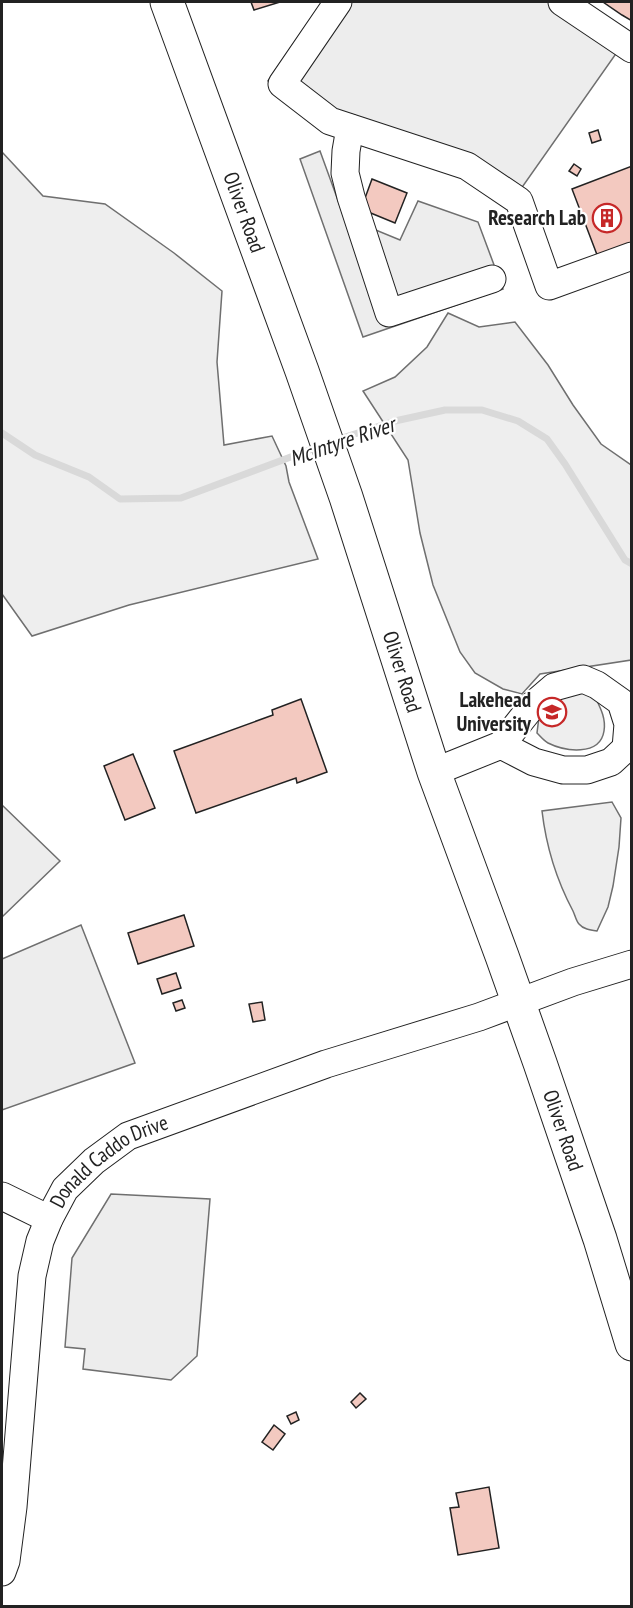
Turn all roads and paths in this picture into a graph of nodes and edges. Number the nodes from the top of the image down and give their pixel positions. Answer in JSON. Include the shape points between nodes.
{"nodes":[{"id":1,"x":167,"y":2,"type":"edge"},
{"id":2,"x":338,"y":2,"type":"edge"},
{"id":3,"x":562,"y":2,"type":"edge"},
{"id":4,"x":632,"y":49,"type":"edge"},
{"id":5,"x":350,"y":128,"type":"junction"},
{"id":6,"x":632,"y":256,"type":"edge"},
{"id":7,"x":492,"y":279,"type":"dead end"},
{"id":8,"x":501,"y":745,"type":"dead end"},
{"id":9,"x":434,"y":772,"type":"junction"},
{"id":10,"x":632,"y":964,"type":"edge"},
{"id":11,"x":519,"y":1003,"type":"junction"},
{"id":12,"x":2,"y":1196,"type":"edge"},
{"id":13,"x":49,"y":1219,"type":"junction"},
{"id":14,"x":632,"y":1344,"type":"edge"},
{"id":15,"x":2,"y":1572,"type":"edge"}],
"edges":[{"from":1,"to":9,"type":"main road","name":"Oliver Road","via":[[346,497]]},
{"from":2,"to":5,"type":"street","via":[[282,84],[330,121]]},
{"from":3,"to":4,"type":"street"},
{"from":5,"to":6,"type":"street","via":[[467,165],[519,201],[549,286]]},
{"from":5,"to":7,"type":"street","via":[[345,173],[389,313]]},
{"from":8,"to":9,"type":"street"},
{"from":9,"to":11,"type":"main road","name":"Oliver Road"},
{"from":10,"to":11,"type":"street","name":"Donald Caddo Drive"},
{"from":11,"to":13,"type":"street","name":"Donald Caddo Drive","via":[[326,1064],[128,1136],[65,1189]]},
{"from":11,"to":14,"type":"main road","name":"Oliver Road"},
{"from":12,"to":13,"type":"street"},
{"from":13,"to":15,"type":"street","name":"Donald Caddo Drive","via":[[32,1276],[13,1507]]}]}
